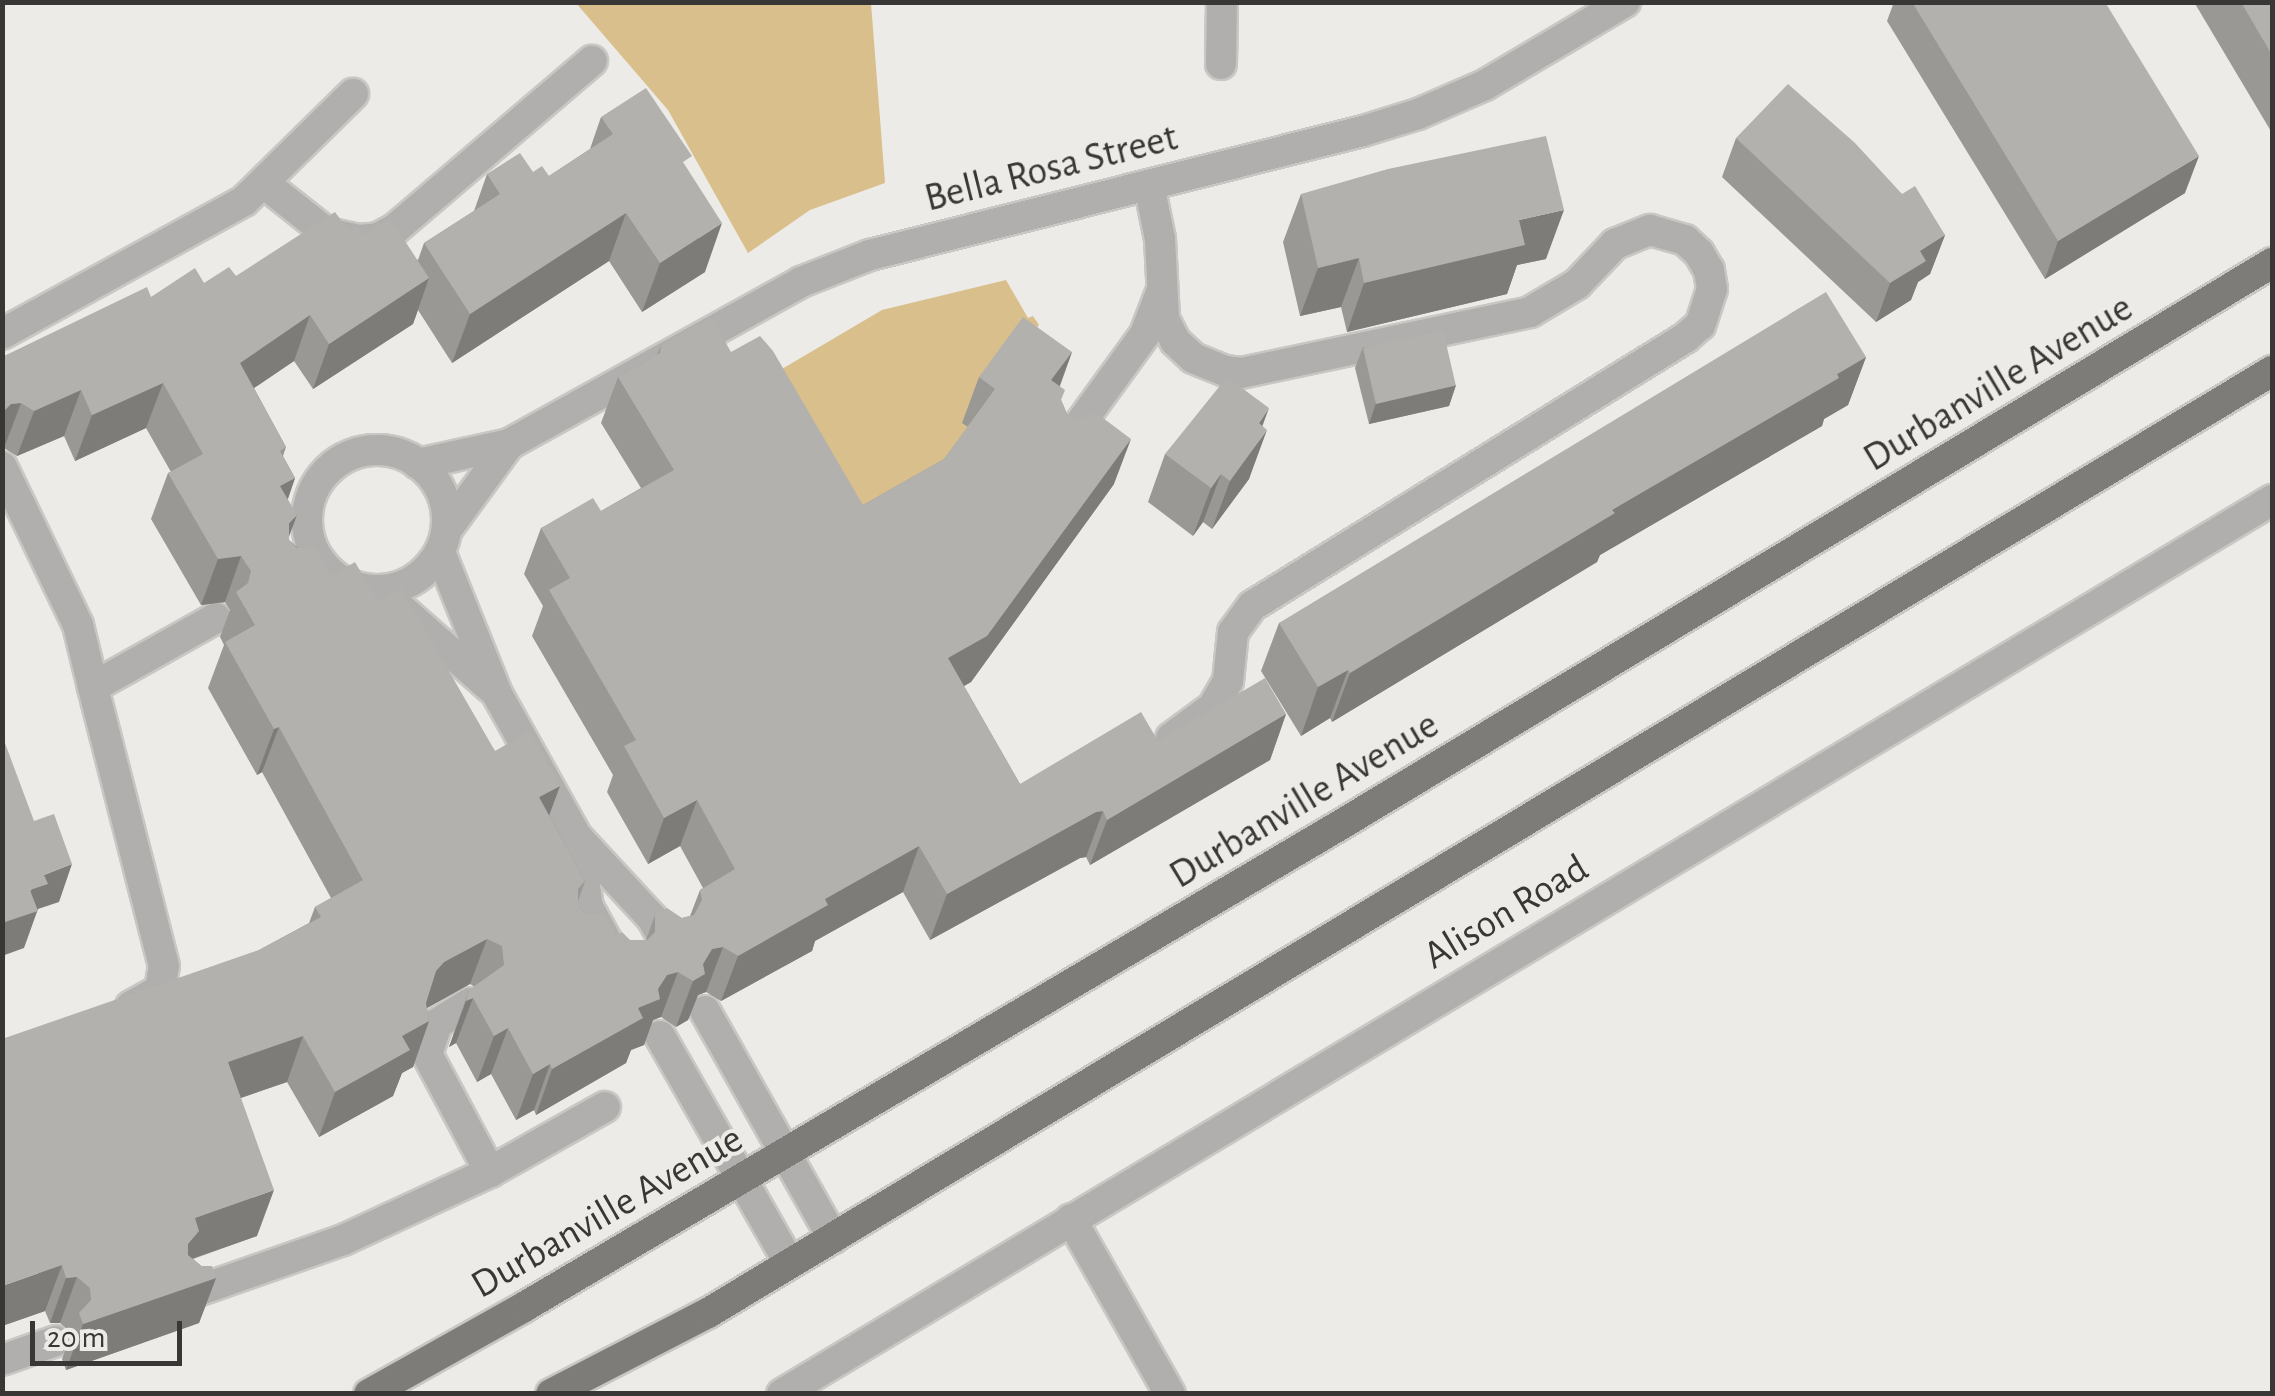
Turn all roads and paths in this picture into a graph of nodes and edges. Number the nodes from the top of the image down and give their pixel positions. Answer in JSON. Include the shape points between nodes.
{"nodes":[{"id":1,"x":1222,"y":2,"type":"edge"},
{"id":2,"x":1625,"y":2,"type":"edge"},
{"id":3,"x":592,"y":61,"type":"dead end"},
{"id":4,"x":1221,"y":64,"type":"dead end"},
{"id":5,"x":353,"y":94,"type":"dead end"},
{"id":6,"x":266,"y":184,"type":"junction"},
{"id":7,"x":1149,"y":184,"type":"junction"},
{"id":8,"x":2272,"y":263,"type":"edge"},
{"id":9,"x":1160,"y":295,"type":"junction"},
{"id":10,"x":2,"y":334,"type":"edge"},
{"id":11,"x":2272,"y":371,"type":"edge"},
{"id":12,"x":509,"y":444,"type":"junction"},
{"id":13,"x":1063,"y":447,"type":"edge"},
{"id":14,"x":418,"y":464,"type":"junction"},
{"id":15,"x":2,"y":468,"type":"edge"},
{"id":16,"x":2272,"y":500,"type":"edge"},
{"id":17,"x":444,"y":540,"type":"junction"},
{"id":18,"x":319,"y":560,"type":"junction"},
{"id":19,"x":289,"y":577,"type":"edge"},
{"id":20,"x":382,"y":591,"type":"junction"},
{"id":21,"x":216,"y":618,"type":"dead end"},
{"id":22,"x":93,"y":686,"type":"junction"},
{"id":23,"x":496,"y":694,"type":"junction"},
{"id":24,"x":1148,"y":754,"type":"edge"},
{"id":25,"x":577,"y":837,"type":"junction"},
{"id":26,"x":667,"y":945,"type":"edge"},
{"id":27,"x":622,"y":969,"type":"edge"},
{"id":28,"x":470,"y":1003,"type":"edge"},
{"id":29,"x":705,"y":1011,"type":"edge"},
{"id":30,"x":108,"y":1014,"type":"edge"},
{"id":31,"x":660,"y":1036,"type":"edge"},
{"id":32,"x":605,"y":1107,"type":"dead end"},
{"id":33,"x":786,"y":1153,"type":"junction"},
{"id":34,"x":490,"y":1172,"type":"junction"},
{"id":35,"x":742,"y":1179,"type":"junction"},
{"id":36,"x":1071,"y":1219,"type":"junction"},
{"id":37,"x":834,"y":1238,"type":"junction"},
{"id":38,"x":790,"y":1264,"type":"junction"},
{"id":39,"x":189,"y":1294,"type":"edge"},
{"id":40,"x":56,"y":1341,"type":"dead end"},
{"id":41,"x":2,"y":1360,"type":"edge"},
{"id":42,"x":369,"y":1394,"type":"edge"},
{"id":43,"x":552,"y":1394,"type":"edge"},
{"id":44,"x":782,"y":1394,"type":"edge"},
{"id":45,"x":1170,"y":1394,"type":"edge"}],
"edges":[{"from":1,"to":4,"type":"street"},
{"from":2,"to":7,"type":"street","name":"Bella Rosa Street","via":[[1484,85],[1418,114]]},
{"from":3,"to":6,"type":"street","via":[[378,238],[327,234]]},
{"from":5,"to":6,"type":"street"},
{"from":6,"to":10,"type":"street"},
{"from":7,"to":9,"type":"street","via":[[1160,240]]},
{"from":7,"to":12,"type":"street","name":"Bella Rosa Street","via":[[870,255],[801,282]]},
{"from":8,"to":33,"type":"main road","name":"Durbanville Avenue"},
{"from":9,"to":13,"type":"street","via":[[1145,334]]},
{"from":9,"to":24,"type":"street","via":[[1164,320],[1193,358],[1242,373],[1530,312],[1578,284],[1615,244],[1650,230],[1686,240],[1700,252],[1712,289],[1700,325],[1685,338],[1252,606],[1233,632],[1228,681],[1213,706]]},
{"from":11,"to":37,"type":"main road"},
{"from":12,"to":14,"type":"street","name":"Bella Rosa Street"},
{"from":12,"to":17,"type":"street","name":"Bella Rosa Street"},
{"from":14,"to":17,"type":"street","via":[[446,503]]},
{"from":14,"to":18,"type":"street","via":[[396,452],[372,450],[328,469],[306,513]]},
{"from":15,"to":22,"type":"street","via":[[78,625]]},
{"from":16,"to":36,"type":"street","name":"Alison Road"},
{"from":17,"to":20,"type":"street","via":[[416,578]]},
{"from":17,"to":23,"type":"street"},
{"from":18,"to":19,"type":"street"},
{"from":18,"to":20,"type":"street","via":[[336,578]]},
{"from":20,"to":23,"type":"street"},
{"from":21,"to":22,"type":"street"},
{"from":22,"to":30,"type":"street","via":[[165,978],[153,998]]},
{"from":23,"to":25,"type":"street"},
{"from":25,"to":26,"type":"street","via":[[652,918]]},
{"from":25,"to":27,"type":"street","via":[[589,936]]},
{"from":28,"to":34,"type":"street","via":[[436,1024],[427,1054]]},
{"from":29,"to":33,"type":"street"},
{"from":31,"to":35,"type":"street"},
{"from":32,"to":34,"type":"street"},
{"from":33,"to":35,"type":"main road","name":"Durbanville Avenue"},
{"from":33,"to":37,"type":"street"},
{"from":34,"to":39,"type":"street","via":[[343,1240]]},
{"from":35,"to":38,"type":"street"},
{"from":35,"to":42,"type":"main road","name":"Durbanville Avenue"},
{"from":36,"to":44,"type":"street","name":"Alison Road"},
{"from":36,"to":45,"type":"street"},
{"from":37,"to":38,"type":"main road"},
{"from":38,"to":43,"type":"main road"},
{"from":40,"to":41,"type":"street"}]}
